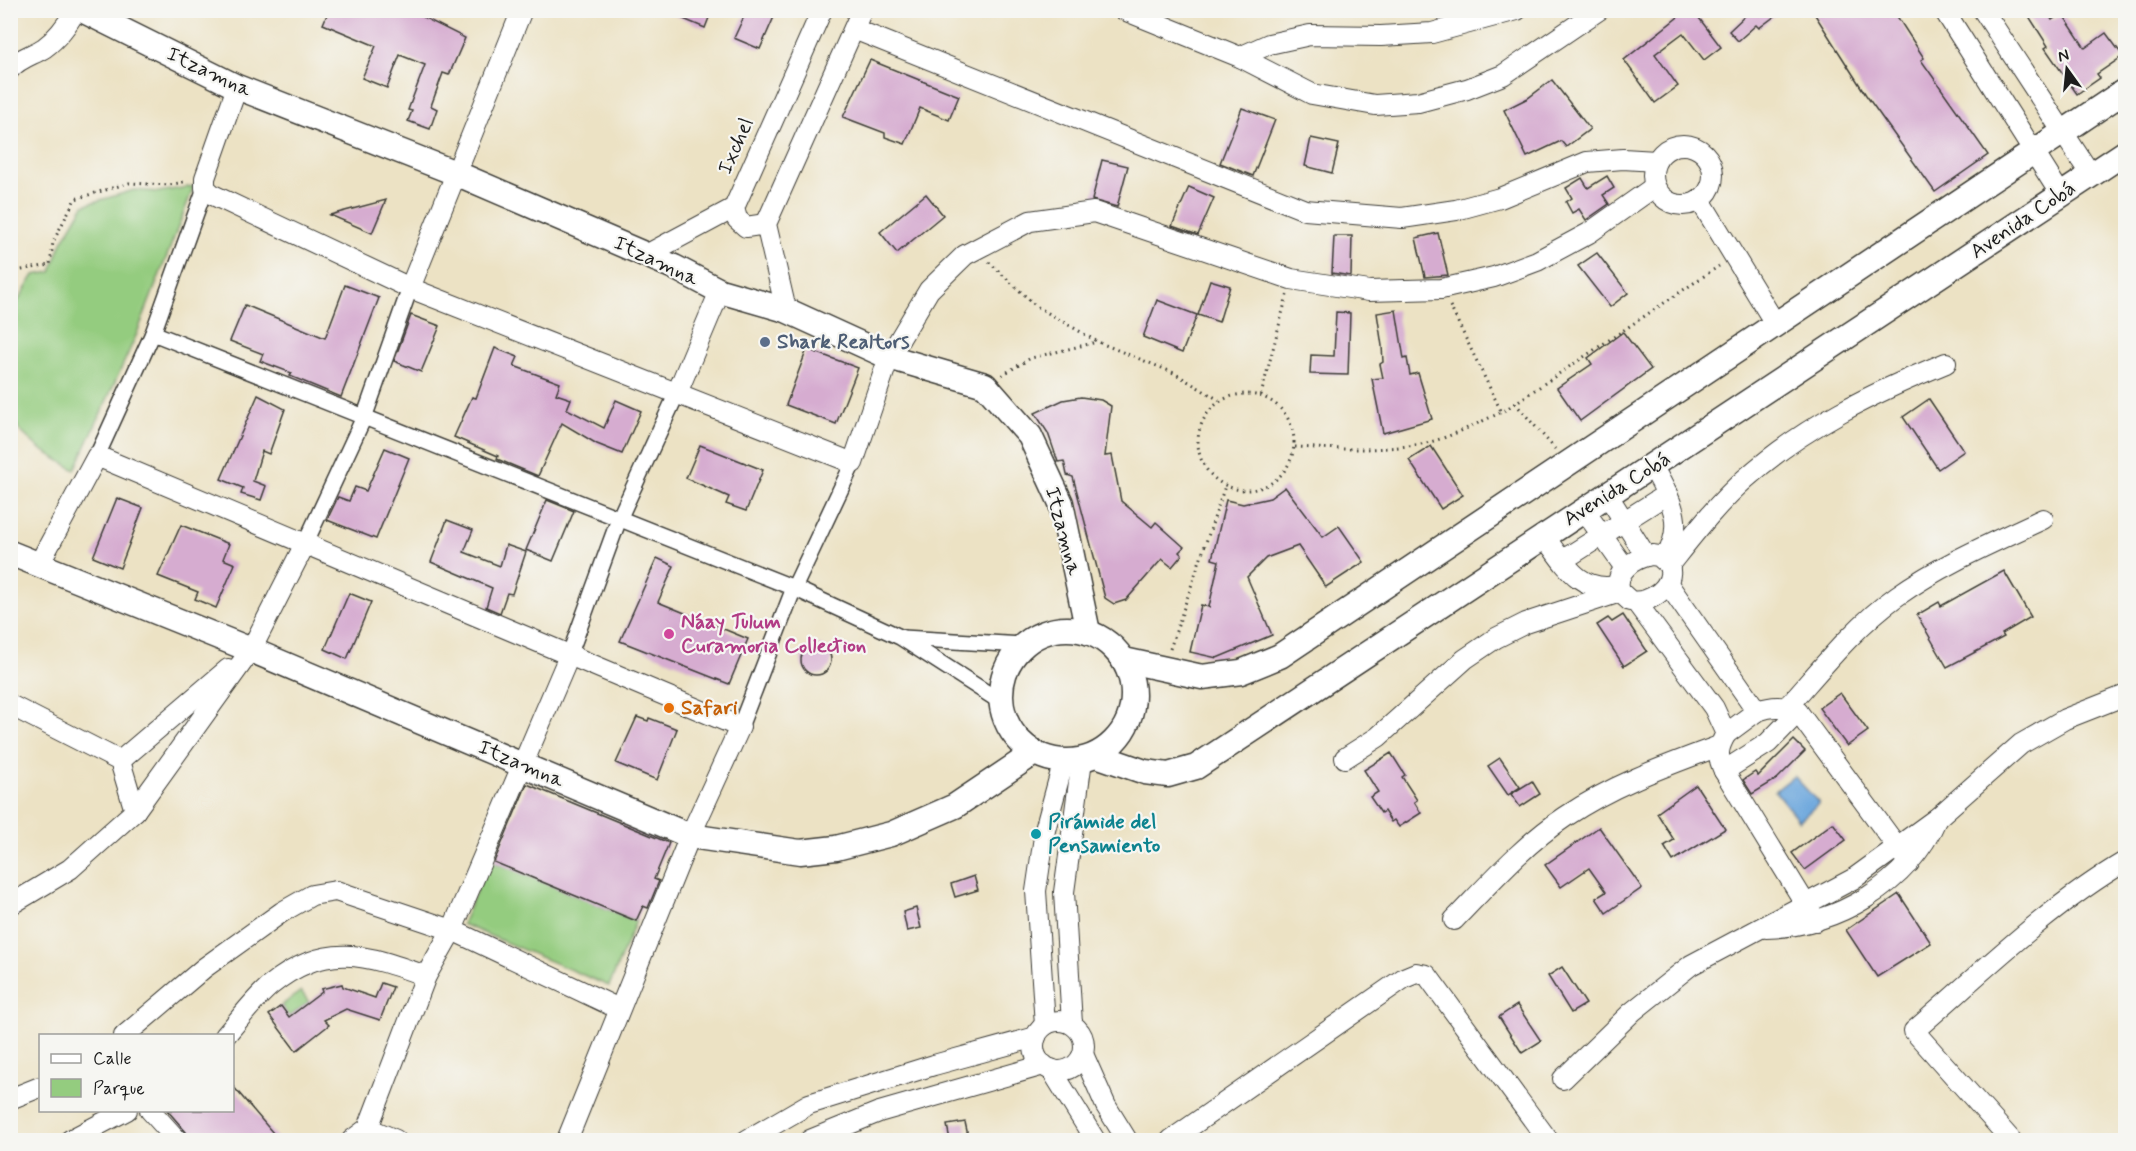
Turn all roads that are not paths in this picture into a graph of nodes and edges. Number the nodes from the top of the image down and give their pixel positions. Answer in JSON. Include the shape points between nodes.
{"nodes":[{"id":1,"x":76,"y":10,"type":"edge"},
{"id":2,"x":82,"y":10,"type":"edge"},
{"id":3,"x":522,"y":10,"type":"edge"},
{"id":4,"x":822,"y":10,"type":"edge"},
{"id":5,"x":862,"y":10,"type":"edge"},
{"id":6,"x":1124,"y":10,"type":"edge"},
{"id":7,"x":1518,"y":10,"type":"edge"},
{"id":8,"x":1599,"y":10,"type":"edge"},
{"id":9,"x":1944,"y":10,"type":"edge"},
{"id":10,"x":1983,"y":10,"type":"edge"},
{"id":11,"x":854,"y":29,"type":"junction"},
{"id":12,"x":1240,"y":57,"type":"junction"},
{"id":13,"x":10,"y":69,"type":"edge"},
{"id":14,"x":237,"y":87,"type":"junction"},
{"id":15,"x":2126,"y":90,"type":"edge"},
{"id":16,"x":2063,"y":132,"type":"junction"},
{"id":17,"x":2034,"y":152,"type":"junction"},
{"id":18,"x":2126,"y":152,"type":"edge"},
{"id":19,"x":1656,"y":161,"type":"junction"},
{"id":20,"x":458,"y":174,"type":"junction"},
{"id":21,"x":2091,"y":175,"type":"junction"},
{"id":22,"x":205,"y":183,"type":"junction"},
{"id":23,"x":1654,"y":187,"type":"junction"},
{"id":24,"x":2061,"y":195,"type":"junction"},
{"id":25,"x":1700,"y":200,"type":"junction"},
{"id":26,"x":734,"y":208,"type":"junction"},
{"id":27,"x":766,"y":224,"type":"junction"},
{"id":28,"x":646,"y":255,"type":"junction"},
{"id":29,"x":410,"y":288,"type":"junction"},
{"id":30,"x":720,"y":291,"type":"junction"},
{"id":31,"x":786,"y":310,"type":"junction"},
{"id":32,"x":1776,"y":325,"type":"junction"},
{"id":33,"x":153,"y":333,"type":"junction"},
{"id":34,"x":890,"y":357,"type":"junction"},
{"id":35,"x":1946,"y":363,"type":"dead end"},
{"id":36,"x":676,"y":393,"type":"junction"},
{"id":37,"x":365,"y":415,"type":"junction"},
{"id":38,"x":97,"y":456,"type":"junction"},
{"id":39,"x":853,"y":463,"type":"junction"},
{"id":40,"x":1653,"y":467,"type":"junction"},
{"id":41,"x":1607,"y":494,"type":"junction"},
{"id":42,"x":1667,"y":494,"type":"junction"},
{"id":43,"x":1584,"y":510,"type":"junction"},
{"id":44,"x":619,"y":519,"type":"junction"},
{"id":45,"x":2043,"y":519,"type":"dead end"},
{"id":46,"x":1624,"y":522,"type":"junction"},
{"id":47,"x":1543,"y":535,"type":"junction"},
{"id":48,"x":1602,"y":535,"type":"junction"},
{"id":49,"x":305,"y":544,"type":"junction"},
{"id":50,"x":10,"y":553,"type":"edge"},
{"id":51,"x":1563,"y":560,"type":"junction"},
{"id":52,"x":39,"y":564,"type":"junction"},
{"id":53,"x":1662,"y":566,"type":"junction"},
{"id":54,"x":1625,"y":587,"type":"junction"},
{"id":55,"x":794,"y":588,"type":"junction"},
{"id":56,"x":1088,"y":632,"type":"junction"},
{"id":57,"x":900,"y":637,"type":"junction"},
{"id":58,"x":1023,"y":645,"type":"junction"},
{"id":59,"x":251,"y":650,"type":"junction"},
{"id":60,"x":569,"y":656,"type":"junction"},
{"id":61,"x":1124,"y":660,"type":"junction"},
{"id":62,"x":2126,"y":695,"type":"edge"},
{"id":63,"x":1001,"y":702,"type":"junction"},
{"id":64,"x":10,"y":705,"type":"edge"},
{"id":65,"x":1792,"y":710,"type":"junction"},
{"id":66,"x":1757,"y":711,"type":"junction"},
{"id":67,"x":740,"y":727,"type":"junction"},
{"id":68,"x":1722,"y":740,"type":"junction"},
{"id":69,"x":1034,"y":753,"type":"junction"},
{"id":70,"x":1081,"y":758,"type":"junction"},
{"id":71,"x":1344,"y":758,"type":"dead end"},
{"id":72,"x":120,"y":761,"type":"junction"},
{"id":73,"x":521,"y":763,"type":"junction"},
{"id":74,"x":1724,"y":771,"type":"junction"},
{"id":75,"x":135,"y":812,"type":"junction"},
{"id":76,"x":1938,"y":819,"type":"junction"},
{"id":77,"x":690,"y":836,"type":"junction"},
{"id":78,"x":1896,"y":847,"type":"junction"},
{"id":79,"x":2126,"y":861,"type":"edge"},
{"id":80,"x":1909,"y":863,"type":"junction"},
{"id":81,"x":10,"y":905,"type":"edge"},
{"id":82,"x":1811,"y":912,"type":"junction"},
{"id":83,"x":1454,"y":920,"type":"dead end"},
{"id":84,"x":452,"y":930,"type":"junction"},
{"id":85,"x":426,"y":976,"type":"junction"},
{"id":86,"x":619,"y":1010,"type":"junction"},
{"id":87,"x":1072,"y":1024,"type":"junction"},
{"id":88,"x":1040,"y":1031,"type":"junction"},
{"id":89,"x":125,"y":1034,"type":"edge"},
{"id":90,"x":226,"y":1034,"type":"edge"},
{"id":91,"x":1083,"y":1054,"type":"junction"},
{"id":92,"x":1048,"y":1067,"type":"junction"},
{"id":93,"x":916,"y":1071,"type":"junction"},
{"id":94,"x":1563,"y":1079,"type":"dead end"},
{"id":95,"x":39,"y":1087,"type":"edge"},
{"id":96,"x":924,"y":1098,"type":"junction"},
{"id":97,"x":10,"y":1099,"type":"edge"},
{"id":98,"x":124,"y":1112,"type":"edge"},
{"id":99,"x":152,"y":1112,"type":"edge"},
{"id":100,"x":368,"y":1128,"type":"junction"},
{"id":101,"x":821,"y":1138,"type":"edge"},
{"id":102,"x":70,"y":1140,"type":"edge"},
{"id":103,"x":177,"y":1140,"type":"edge"},
{"id":104,"x":352,"y":1140,"type":"edge"},
{"id":105,"x":396,"y":1140,"type":"edge"},
{"id":106,"x":567,"y":1140,"type":"edge"},
{"id":107,"x":747,"y":1140,"type":"edge"},
{"id":108,"x":1095,"y":1140,"type":"edge"},
{"id":109,"x":1127,"y":1140,"type":"edge"},
{"id":110,"x":1171,"y":1140,"type":"edge"},
{"id":111,"x":1548,"y":1140,"type":"edge"},
{"id":112,"x":2011,"y":1140,"type":"edge"}],
"edges":[{"from":1,"to":13,"type":"street","via":[[61,33]]},
{"from":2,"to":14,"type":"street","name":"Itzamna"},
{"from":3,"to":20,"type":"street"},
{"from":4,"to":26,"type":"street","name":"Ixchel"},
{"from":5,"to":11,"type":"street"},
{"from":6,"to":12,"type":"street"},
{"from":7,"to":12,"type":"street","via":[[1432,33],[1310,35],[1269,44]]},
{"from":8,"to":12,"type":"street","via":[[1503,75],[1467,90],[1418,102],[1375,105],[1312,94]]},
{"from":9,"to":17,"type":"street"},
{"from":10,"to":16,"type":"street"},
{"from":11,"to":19,"type":"street","via":[[1305,210],[1413,216],[1456,210],[1500,198],[1587,162]]},
{"from":11,"to":27,"type":"street"},
{"from":14,"to":20,"type":"street","name":"Itzamna"},
{"from":14,"to":22,"type":"street"},
{"from":15,"to":16,"type":"street"},
{"from":16,"to":17,"type":"street"},
{"from":16,"to":21,"type":"street"},
{"from":17,"to":24,"type":"street"},
{"from":17,"to":32,"type":"street"},
{"from":18,"to":21,"type":"street","name":"Avenida Cobá"},
{"from":19,"to":23,"type":"street"},
{"from":19,"to":25,"type":"street","via":[[1676,145],[1692,146],[1706,155],[1713,179]]},
{"from":20,"to":28,"type":"street","name":"Itzamna"},
{"from":20,"to":29,"type":"street"},
{"from":21,"to":24,"type":"street","name":"Avenida Cobá"},
{"from":22,"to":29,"type":"street","via":[[213,195]]},
{"from":22,"to":33,"type":"street"},
{"from":23,"to":25,"type":"street","via":[[1664,199],[1678,205]]},
{"from":23,"to":34,"type":"street","via":[[1590,233],[1537,261],[1494,277],[1441,289],[1369,291],[1291,279],[1094,212],[1030,221],[965,255],[929,290]]},
{"from":24,"to":40,"type":"street","name":"Avenida Cobá"},
{"from":25,"to":32,"type":"street"},
{"from":26,"to":27,"type":"street","via":[[737,219],[746,227]]},
{"from":26,"to":28,"type":"street","name":"Ixchel"},
{"from":27,"to":31,"type":"street"},
{"from":28,"to":30,"type":"street","name":"Itzamna"},
{"from":29,"to":36,"type":"street"},
{"from":29,"to":37,"type":"street"},
{"from":30,"to":31,"type":"street","name":"Itzamna"},
{"from":30,"to":36,"type":"street"},
{"from":31,"to":34,"type":"street","name":"Itzamna"},
{"from":32,"to":61,"type":"street","via":[[1280,656],[1241,672],[1202,677]]},
{"from":33,"to":37,"type":"street"},
{"from":33,"to":38,"type":"street"},
{"from":34,"to":39,"type":"street"},
{"from":34,"to":56,"type":"street","name":"Itzamna","via":[[985,385],[1030,436],[1061,503]]},
{"from":35,"to":53,"type":"street","via":[[1834,414],[1786,445],[1744,480]]},
{"from":36,"to":39,"type":"street"},
{"from":36,"to":44,"type":"street"},
{"from":37,"to":44,"type":"street"},
{"from":37,"to":49,"type":"street"},
{"from":38,"to":49,"type":"street"},
{"from":38,"to":52,"type":"street"},
{"from":39,"to":55,"type":"street"},
{"from":40,"to":41,"type":"street","name":"Avenida Cobá"},
{"from":40,"to":42,"type":"street"},
{"from":41,"to":43,"type":"street","name":"Avenida Cobá"},
{"from":41,"to":46,"type":"street"},
{"from":42,"to":46,"type":"street"},
{"from":42,"to":53,"type":"street","via":[[1677,532]]},
{"from":43,"to":47,"type":"street","name":"Avenida Cobá"},
{"from":43,"to":48,"type":"street"},
{"from":44,"to":55,"type":"street"},
{"from":44,"to":60,"type":"street"},
{"from":45,"to":65,"type":"street","via":[[1896,596],[1845,642]]},
{"from":46,"to":48,"type":"street"},
{"from":46,"to":53,"type":"street"},
{"from":47,"to":51,"type":"street"},
{"from":47,"to":70,"type":"street","name":"Avenida Cobá","via":[[1196,767],[1168,775]]},
{"from":48,"to":51,"type":"street"},
{"from":48,"to":54,"type":"street"},
{"from":49,"to":59,"type":"street"},
{"from":49,"to":60,"type":"street"},
{"from":50,"to":52,"type":"street","name":"Itzamna"},
{"from":51,"to":54,"type":"street","via":[[1587,586]]},
{"from":52,"to":59,"type":"street","name":"Itzamna"},
{"from":53,"to":54,"type":"street"},
{"from":53,"to":54,"type":"street","via":[[1643,601]]},
{"from":53,"to":66,"type":"street"},
{"from":54,"to":68,"type":"street","via":[[1714,708]]},
{"from":54,"to":71,"type":"street","via":[[1496,638],[1465,659],[1378,737]]},
{"from":55,"to":57,"type":"street"},
{"from":55,"to":67,"type":"street"},
{"from":56,"to":58,"type":"street","via":[[1065,629],[1042,633]]},
{"from":56,"to":61,"type":"street","via":[[1108,643]]},
{"from":57,"to":58,"type":"street"},
{"from":57,"to":63,"type":"street"},
{"from":58,"to":63,"type":"street","via":[[1002,681]]},
{"from":59,"to":72,"type":"street"},
{"from":59,"to":73,"type":"street","name":"Itzamna"},
{"from":59,"to":75,"type":"street"},
{"from":60,"to":67,"type":"street"},
{"from":60,"to":73,"type":"street"},
{"from":61,"to":70,"type":"street","via":[[1132,681],[1133,704],[1126,726],[1113,743]]},
{"from":62,"to":76,"type":"street","via":[[2065,719],[2021,744]]},
{"from":63,"to":69,"type":"street","via":[[1006,723]]},
{"from":64,"to":72,"type":"street"},
{"from":65,"to":66,"type":"street","via":[[1771,707]]},
{"from":65,"to":74,"type":"street","via":[[1768,743]]},
{"from":65,"to":78,"type":"street"},
{"from":66,"to":68,"type":"street"},
{"from":67,"to":77,"type":"street"},
{"from":68,"to":74,"type":"street","via":[[1718,758]]},
{"from":68,"to":83,"type":"street","via":[[1614,787],[1564,818],[1508,863]]},
{"from":69,"to":70,"type":"street"},
{"from":69,"to":77,"type":"street","name":"Itzamna","via":[[955,806],[880,837],[836,848],[800,852]]},
{"from":70,"to":87,"type":"street","via":[[1064,892]]},
{"from":70,"to":88,"type":"street","via":[[1045,830],[1036,891]]},
{"from":72,"to":75,"type":"street"},
{"from":73,"to":77,"type":"street","name":"Itzamna"},
{"from":73,"to":84,"type":"street"},
{"from":74,"to":82,"type":"street"},
{"from":75,"to":81,"type":"street","via":[[70,869]]},
{"from":76,"to":78,"type":"street"},
{"from":76,"to":80,"type":"street"},
{"from":77,"to":86,"type":"street"},
{"from":78,"to":80,"type":"street"},
{"from":78,"to":82,"type":"street"},
{"from":79,"to":112,"type":"street","via":[[2055,910],[1914,1030]]},
{"from":80,"to":82,"type":"street","via":[[1864,899],[1836,914]]},
{"from":82,"to":94,"type":"street","via":[[1763,928],[1691,965],[1662,985]]},
{"from":84,"to":85,"type":"street"},
{"from":84,"to":86,"type":"street"},
{"from":84,"to":89,"type":"street","via":[[336,891],[312,895],[213,961]]},
{"from":85,"to":90,"type":"street","via":[[375,958],[339,954],[306,964],[271,985]]},
{"from":85,"to":100,"type":"street"},
{"from":86,"to":106,"type":"street"},
{"from":87,"to":88,"type":"street","via":[[1059,1021]]},
{"from":87,"to":91,"type":"street","via":[[1083,1038]]},
{"from":88,"to":92,"type":"street","via":[[1035,1053]]},
{"from":88,"to":93,"type":"street"},
{"from":91,"to":92,"type":"street","via":[[1074,1066],[1059,1071]]},
{"from":91,"to":109,"type":"street","via":[[1106,1106]]},
{"from":92,"to":96,"type":"street"},
{"from":92,"to":108,"type":"street"},
{"from":93,"to":96,"type":"street"},
{"from":93,"to":107,"type":"street","via":[[809,1104]]},
{"from":95,"to":97,"type":"street"},
{"from":96,"to":101,"type":"street"},
{"from":98,"to":102,"type":"street"},
{"from":99,"to":103,"type":"street"},
{"from":100,"to":104,"type":"street"},
{"from":100,"to":105,"type":"street"},
{"from":110,"to":111,"type":"street","via":[[1416,973],[1427,975]]}]}
